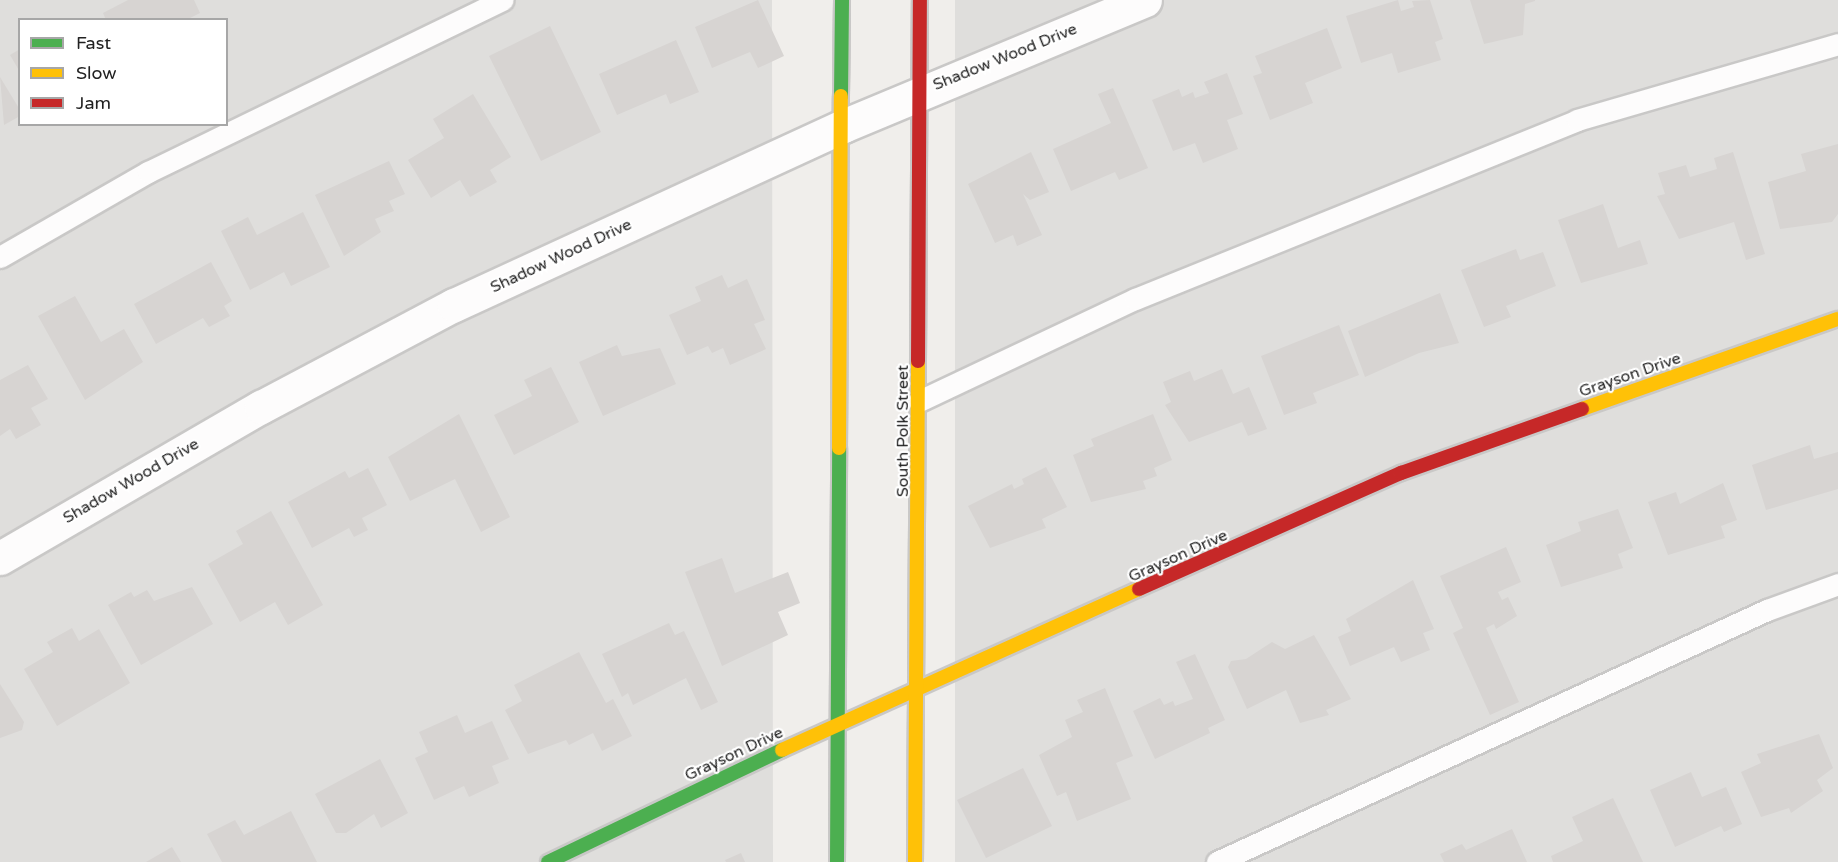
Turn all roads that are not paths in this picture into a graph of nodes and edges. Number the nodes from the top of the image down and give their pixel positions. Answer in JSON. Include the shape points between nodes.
{"nodes":[{"id":1,"x":503,"y":0,"type":"edge"},
{"id":2,"x":842,"y":0,"type":"edge"},
{"id":3,"x":920,"y":0,"type":"edge"},
{"id":4,"x":1145,"y":0,"type":"edge"},
{"id":5,"x":1838,"y":44,"type":"edge"},
{"id":6,"x":920,"y":92,"type":"junction"},
{"id":7,"x":843,"y":126,"type":"junction"},
{"id":8,"x":0,"y":257,"type":"edge"},
{"id":9,"x":1838,"y":319,"type":"edge"},
{"id":10,"x":920,"y":401,"type":"junction"},
{"id":11,"x":0,"y":558,"type":"edge"},
{"id":12,"x":1838,"y":584,"type":"edge"},
{"id":13,"x":920,"y":688,"type":"junction"},
{"id":14,"x":836,"y":724,"type":"junction"},
{"id":15,"x":548,"y":862,"type":"edge"},
{"id":16,"x":837,"y":862,"type":"edge"},
{"id":17,"x":915,"y":862,"type":"edge"},
{"id":18,"x":1217,"y":862,"type":"edge"}],
"edges":[{"from":1,"to":8,"type":"lane","via":[[148,171]]},
{"from":2,"to":7,"type":"main road"},
{"from":3,"to":6,"type":"main road","name":"South Polk Street"},
{"from":4,"to":6,"type":"street","name":"Shadow Wood Drive"},
{"from":5,"to":10,"type":"lane","via":[[1577,120],[1135,299]]},
{"from":6,"to":7,"type":"street","name":"Shadow Wood Drive"},
{"from":6,"to":10,"type":"main road","name":"South Polk Street"},
{"from":7,"to":11,"type":"street","name":"Shadow Wood Drive","via":[[454,305],[261,406]]},
{"from":7,"to":14,"type":"main road"},
{"from":9,"to":13,"type":"main road","name":"Grayson Drive","via":[[1401,473]]},
{"from":10,"to":13,"type":"main road","name":"South Polk Street"},
{"from":12,"to":18,"type":"lane","via":[[1767,610]]},
{"from":13,"to":14,"type":"main road","name":"Grayson Drive"},
{"from":13,"to":17,"type":"main road","name":"South Polk Street"},
{"from":14,"to":15,"type":"main road","name":"Grayson Drive"},
{"from":14,"to":16,"type":"main road"}]}
